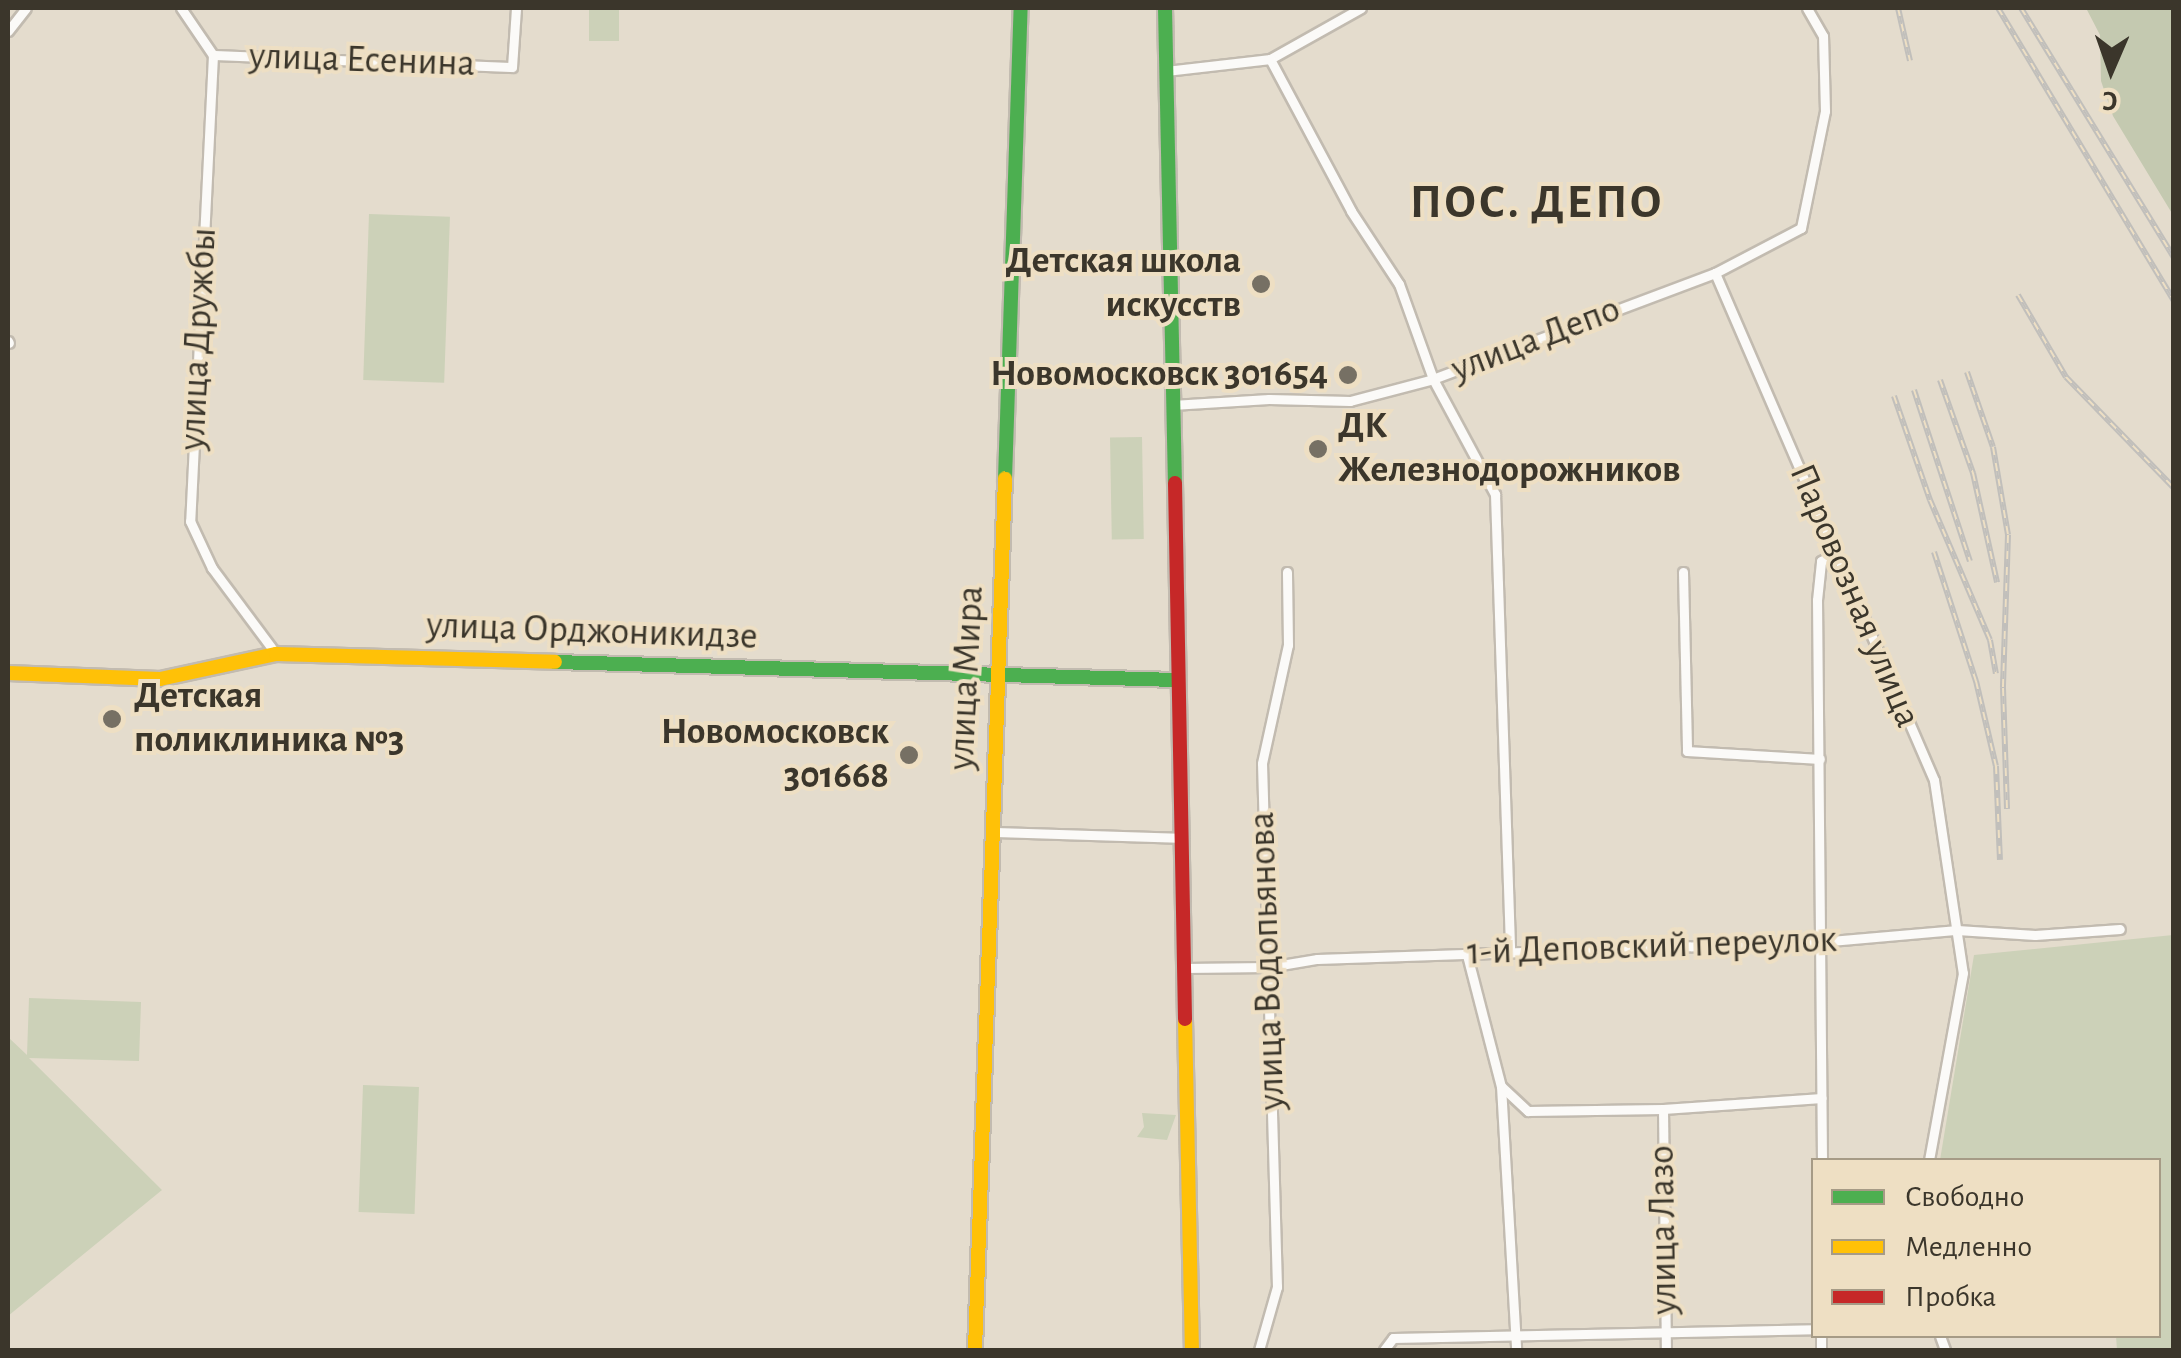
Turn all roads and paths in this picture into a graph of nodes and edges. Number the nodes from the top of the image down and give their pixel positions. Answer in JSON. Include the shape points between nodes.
{"nodes":[{"id":1,"x":26,"y":8,"type":"edge"},
{"id":2,"x":181,"y":8,"type":"edge"},
{"id":3,"x":516,"y":8,"type":"edge"},
{"id":4,"x":1022,"y":8,"type":"edge"},
{"id":5,"x":1165,"y":8,"type":"edge"},
{"id":6,"x":1361,"y":8,"type":"edge"},
{"id":7,"x":1807,"y":8,"type":"edge"},
{"id":8,"x":8,"y":31,"type":"edge"},
{"id":9,"x":212,"y":55,"type":"junction"},
{"id":10,"x":1270,"y":59,"type":"junction"},
{"id":11,"x":1166,"y":71,"type":"junction"},
{"id":12,"x":1715,"y":272,"type":"junction"},
{"id":13,"x":1433,"y":379,"type":"junction"},
{"id":14,"x":1172,"y":405,"type":"junction"},
{"id":15,"x":1834,"y":554,"type":"junction"},
{"id":16,"x":1287,"y":572,"type":"dead end"},
{"id":17,"x":1683,"y":572,"type":"dead end"},
{"id":18,"x":276,"y":654,"type":"junction"},
{"id":19,"x":8,"y":673,"type":"edge"},
{"id":20,"x":1000,"y":678,"type":"junction"},
{"id":21,"x":1177,"y":680,"type":"junction"},
{"id":22,"x":1820,"y":759,"type":"junction"},
{"id":23,"x":992,"y":832,"type":"junction"},
{"id":24,"x":1181,"y":838,"type":"junction"},
{"id":25,"x":2120,"y":929,"type":"dead end"},
{"id":26,"x":1957,"y":930,"type":"junction"},
{"id":27,"x":1819,"y":942,"type":"junction"},
{"id":28,"x":1510,"y":952,"type":"junction"},
{"id":29,"x":1467,"y":954,"type":"junction"},
{"id":30,"x":1269,"y":967,"type":"junction"},
{"id":31,"x":1184,"y":968,"type":"junction"},
{"id":32,"x":1500,"y":1086,"type":"junction"},
{"id":33,"x":1822,"y":1098,"type":"junction"},
{"id":34,"x":1663,"y":1109,"type":"junction"},
{"id":35,"x":1822,"y":1158,"type":"edge"},
{"id":36,"x":1929,"y":1158,"type":"edge"},
{"id":37,"x":1811,"y":1329,"type":"edge"},
{"id":38,"x":1666,"y":1332,"type":"junction"},
{"id":39,"x":1518,"y":1336,"type":"junction"},
{"id":40,"x":975,"y":1350,"type":"edge"},
{"id":41,"x":1192,"y":1350,"type":"edge"},
{"id":42,"x":1259,"y":1350,"type":"edge"},
{"id":43,"x":1384,"y":1350,"type":"edge"},
{"id":44,"x":1516,"y":1350,"type":"edge"},
{"id":45,"x":1666,"y":1350,"type":"edge"}],
"edges":[{"from":1,"to":8,"type":"street"},
{"from":2,"to":9,"type":"street"},
{"from":3,"to":9,"type":"street","name":"улица Есенина","via":[[512,67]]},
{"from":4,"to":20,"type":"street","name":"улица Мира"},
{"from":5,"to":11,"type":"street"},
{"from":6,"to":10,"type":"street"},
{"from":7,"to":12,"type":"street","name":"улица Депо","via":[[1823,36],[1824,111],[1801,228]]},
{"from":9,"to":18,"type":"street","name":"улица Дружбы","via":[[190,521],[212,568]]},
{"from":10,"to":11,"type":"street"},
{"from":10,"to":13,"type":"street","name":"улица Депо","via":[[1350,211],[1399,284]]},
{"from":11,"to":14,"type":"street"},
{"from":12,"to":13,"type":"street","name":"улица Депо"},
{"from":12,"to":15,"type":"street","name":"Паровозная улица"},
{"from":13,"to":14,"type":"street","via":[[1350,402]]},
{"from":13,"to":28,"type":"street","via":[[1495,494]]},
{"from":14,"to":21,"type":"street"},
{"from":15,"to":22,"type":"street","via":[[1821,561],[1818,576]]},
{"from":15,"to":26,"type":"street","name":"Паровозная улица","via":[[1934,780]]},
{"from":16,"to":30,"type":"street","name":"улица Водопьянова","via":[[1288,645],[1262,763]]},
{"from":17,"to":22,"type":"street","via":[[1687,751]]},
{"from":18,"to":19,"type":"street","name":"улица Орджоникидзе","via":[[160,679]]},
{"from":18,"to":20,"type":"street","name":"улица Орджоникидзе"},
{"from":20,"to":21,"type":"street","name":"улица Орджоникидзе"},
{"from":20,"to":23,"type":"street","name":"улица Мира"},
{"from":21,"to":24,"type":"street"},
{"from":22,"to":27,"type":"street"},
{"from":23,"to":24,"type":"street"},
{"from":23,"to":40,"type":"street","name":"улица Мира"},
{"from":24,"to":31,"type":"street"},
{"from":25,"to":26,"type":"street","name":"1-й Деповский переулок","via":[[2035,935]]},
{"from":26,"to":27,"type":"street","name":"1-й Деповский переулок"},
{"from":26,"to":36,"type":"street","name":"Паровозная улица","via":[[1963,973]]},
{"from":27,"to":28,"type":"street","name":"1-й Деповский переулок"},
{"from":27,"to":33,"type":"street"},
{"from":28,"to":29,"type":"street","name":"1-й Деповский переулок"},
{"from":29,"to":30,"type":"street","name":"1-й Деповский переулок"},
{"from":29,"to":32,"type":"street"},
{"from":30,"to":31,"type":"street","name":"1-й Деповский переулок"},
{"from":30,"to":42,"type":"street","name":"улица Водопьянова","via":[[1276,1287]]},
{"from":31,"to":41,"type":"street"},
{"from":32,"to":34,"type":"street","via":[[1528,1110]]},
{"from":32,"to":39,"type":"street"},
{"from":33,"to":34,"type":"street"},
{"from":33,"to":35,"type":"street"},
{"from":34,"to":38,"type":"street","name":"улица Лазо"},
{"from":37,"to":38,"type":"street"},
{"from":38,"to":39,"type":"street"},
{"from":38,"to":45,"type":"street","name":"улица Лазо"},
{"from":39,"to":43,"type":"street","via":[[1393,1338]]},
{"from":39,"to":44,"type":"street"}]}
